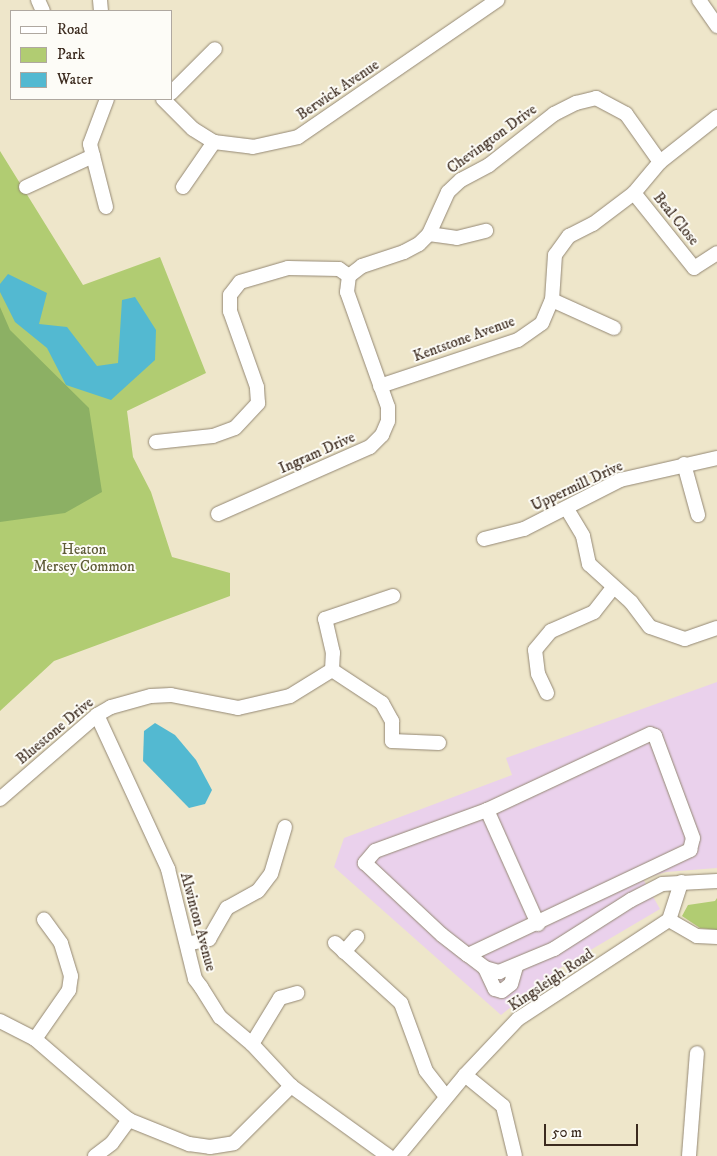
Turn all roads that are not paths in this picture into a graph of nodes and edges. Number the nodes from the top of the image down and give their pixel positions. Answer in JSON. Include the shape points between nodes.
{"nodes":[{"id":1,"x":498,"y":0,"type":"edge"},
{"id":2,"x":699,"y":0,"type":"edge"},
{"id":3,"x":717,"y":26,"type":"edge"},
{"id":4,"x":215,"y":49,"type":"dead end"},
{"id":5,"x":172,"y":92,"type":"edge"},
{"id":6,"x":106,"y":100,"type":"edge"},
{"id":7,"x":168,"y":100,"type":"edge"},
{"id":8,"x":717,"y":116,"type":"edge"},
{"id":9,"x":214,"y":142,"type":"junction"},
{"id":10,"x":92,"y":156,"type":"junction"},
{"id":11,"x":660,"y":162,"type":"junction"},
{"id":12,"x":26,"y":187,"type":"dead end"},
{"id":13,"x":183,"y":187,"type":"dead end"},
{"id":14,"x":634,"y":193,"type":"junction"},
{"id":15,"x":106,"y":207,"type":"dead end"},
{"id":16,"x":486,"y":231,"type":"dead end"},
{"id":17,"x":429,"y":234,"type":"junction"},
{"id":18,"x":717,"y":253,"type":"edge"},
{"id":19,"x":349,"y":276,"type":"junction"},
{"id":20,"x":552,"y":300,"type":"junction"},
{"id":21,"x":614,"y":328,"type":"dead end"},
{"id":22,"x":380,"y":386,"type":"junction"},
{"id":23,"x":156,"y":442,"type":"dead end"},
{"id":24,"x":717,"y":458,"type":"edge"},
{"id":25,"x":684,"y":464,"type":"junction"},
{"id":26,"x":568,"y":509,"type":"junction"},
{"id":27,"x":218,"y":514,"type":"dead end"},
{"id":28,"x":698,"y":515,"type":"dead end"},
{"id":29,"x":484,"y":539,"type":"dead end"},
{"id":30,"x":613,"y":588,"type":"junction"},
{"id":31,"x":393,"y":596,"type":"dead end"},
{"id":32,"x":717,"y":628,"type":"edge"},
{"id":33,"x":332,"y":670,"type":"junction"},
{"id":34,"x":547,"y":693,"type":"dead end"},
{"id":35,"x":97,"y":715,"type":"junction"},
{"id":36,"x":439,"y":743,"type":"dead end"},
{"id":37,"x":0,"y":799,"type":"edge"},
{"id":38,"x":487,"y":810,"type":"junction"},
{"id":39,"x":285,"y":827,"type":"dead end"},
{"id":40,"x":717,"y":881,"type":"edge"},
{"id":41,"x":681,"y":882,"type":"junction"},
{"id":42,"x":44,"y":920,"type":"dead end"},
{"id":43,"x":669,"y":920,"type":"junction"},
{"id":44,"x":538,"y":924,"type":"junction"},
{"id":45,"x":358,"y":937,"type":"dead end"},
{"id":46,"x":717,"y":937,"type":"edge"},
{"id":47,"x":187,"y":944,"type":"junction"},
{"id":48,"x":468,"y":955,"type":"junction"},
{"id":49,"x":516,"y":966,"type":"junction"},
{"id":50,"x":485,"y":968,"type":"junction"},
{"id":51,"x":297,"y":993,"type":"dead end"},
{"id":52,"x":0,"y":1021,"type":"edge"},
{"id":53,"x":35,"y":1039,"type":"junction"},
{"id":54,"x":252,"y":1044,"type":"junction"},
{"id":55,"x":697,"y":1053,"type":"dead end"},
{"id":56,"x":465,"y":1075,"type":"junction"},
{"id":57,"x":291,"y":1086,"type":"junction"},
{"id":58,"x":446,"y":1097,"type":"junction"},
{"id":59,"x":129,"y":1120,"type":"junction"},
{"id":60,"x":95,"y":1156,"type":"edge"},
{"id":61,"x":388,"y":1156,"type":"edge"},
{"id":62,"x":398,"y":1156,"type":"edge"},
{"id":63,"x":515,"y":1156,"type":"edge"},
{"id":64,"x":688,"y":1156,"type":"edge"}],
"edges":[{"from":1,"to":9,"type":"street","name":"Berwick Avenue","via":[[298,137],[253,147]]},
{"from":2,"to":3,"type":"street"},
{"from":4,"to":5,"type":"street"},
{"from":6,"to":10,"type":"street","via":[[90,144]]},
{"from":7,"to":9,"type":"street","name":"Berwick Avenue","via":[[193,129]]},
{"from":8,"to":11,"type":"street","name":"Kentstone Avenue"},
{"from":9,"to":13,"type":"street"},
{"from":10,"to":12,"type":"street"},
{"from":10,"to":15,"type":"street"},
{"from":11,"to":14,"type":"street","name":"Kentstone Avenue"},
{"from":11,"to":17,"type":"street","name":"Chevington Drive","via":[[626,114],[596,98],[576,102],[554,114],[488,166],[461,180],[448,192]]},
{"from":14,"to":18,"type":"street","name":"Beal Close","via":[[694,268]]},
{"from":14,"to":20,"type":"street","name":"Kentstone Avenue","via":[[565,242],[555,255]]},
{"from":16,"to":17,"type":"street","via":[[457,238]]},
{"from":17,"to":19,"type":"street","name":"Chevington Drive","via":[[404,252],[362,266]]},
{"from":19,"to":22,"type":"street","name":"Ingram Drive","via":[[347,292]]},
{"from":19,"to":23,"type":"street","via":[[339,269],[288,268],[240,282],[230,295],[230,312],[256,387],[258,403],[235,428],[213,436]]},
{"from":20,"to":21,"type":"street"},
{"from":20,"to":22,"type":"street","name":"Kentstone Avenue","via":[[542,323],[518,340]]},
{"from":22,"to":27,"type":"street","name":"Ingram Drive","via":[[388,407],[388,421],[382,435],[370,447]]},
{"from":24,"to":25,"type":"street","name":"Uppermill Drive"},
{"from":25,"to":26,"type":"street","name":"Uppermill Drive","via":[[620,480]]},
{"from":25,"to":28,"type":"street"},
{"from":26,"to":29,"type":"street","name":"Uppermill Drive","via":[[524,529]]},
{"from":26,"to":30,"type":"street","via":[[583,536],[589,564]]},
{"from":30,"to":32,"type":"street","via":[[631,602],[650,627],[657,630],[685,639]]},
{"from":30,"to":34,"type":"street","via":[[594,612],[551,631],[535,650],[538,674]]},
{"from":31,"to":33,"type":"street","via":[[325,619],[334,653]]},
{"from":33,"to":35,"type":"street","name":"Bluestone Drive","via":[[290,696],[257,705],[238,708],[171,695],[151,696],[111,707]]},
{"from":33,"to":36,"type":"street","via":[[382,703],[392,721],[392,741]]},
{"from":35,"to":37,"type":"street","name":"Bluestone Drive"},
{"from":35,"to":47,"type":"street","name":"Alwinton Avenue","via":[[168,869]]},
{"from":38,"to":44,"type":"street"},
{"from":38,"to":44,"type":"street","via":[[650,734],[655,736],[693,846],[686,853]]},
{"from":38,"to":48,"type":"street","via":[[375,851],[365,863]]},
{"from":39,"to":47,"type":"street","via":[[271,874],[258,891],[227,908],[209,939]]},
{"from":40,"to":41,"type":"street"},
{"from":41,"to":43,"type":"street"},
{"from":41,"to":49,"type":"street","via":[[662,884],[554,949]]},
{"from":42,"to":53,"type":"street","via":[[61,943],[71,976],[69,990]]},
{"from":43,"to":46,"type":"street","via":[[697,936]]},
{"from":43,"to":56,"type":"street","name":"Kingsleigh Road","via":[[518,1019]]},
{"from":44,"to":48,"type":"street"},
{"from":45,"to":58,"type":"street","via":[[340,948],[401,1003],[426,1071]]},
{"from":47,"to":54,"type":"street","name":"Alwinton Avenue","via":[[200,987],[220,1016]]},
{"from":48,"to":50,"type":"street"},
{"from":49,"to":50,"type":"street","via":[[499,972]]},
{"from":49,"to":50,"type":"street","via":[[511,984],[502,991],[495,989]]},
{"from":51,"to":54,"type":"street","via":[[280,998]]},
{"from":52,"to":53,"type":"street"},
{"from":53,"to":59,"type":"street"},
{"from":54,"to":57,"type":"street","name":"Alwinton Avenue"},
{"from":55,"to":64,"type":"street"},
{"from":56,"to":58,"type":"street","name":"Kingsleigh Road"},
{"from":56,"to":63,"type":"street","via":[[503,1106]]},
{"from":57,"to":59,"type":"street","via":[[234,1142],[210,1147],[189,1144]]},
{"from":57,"to":61,"type":"street","name":"Alwinton Avenue"},
{"from":58,"to":62,"type":"street","name":"Kingsleigh Road"},
{"from":59,"to":60,"type":"street","via":[[112,1143]]}]}
